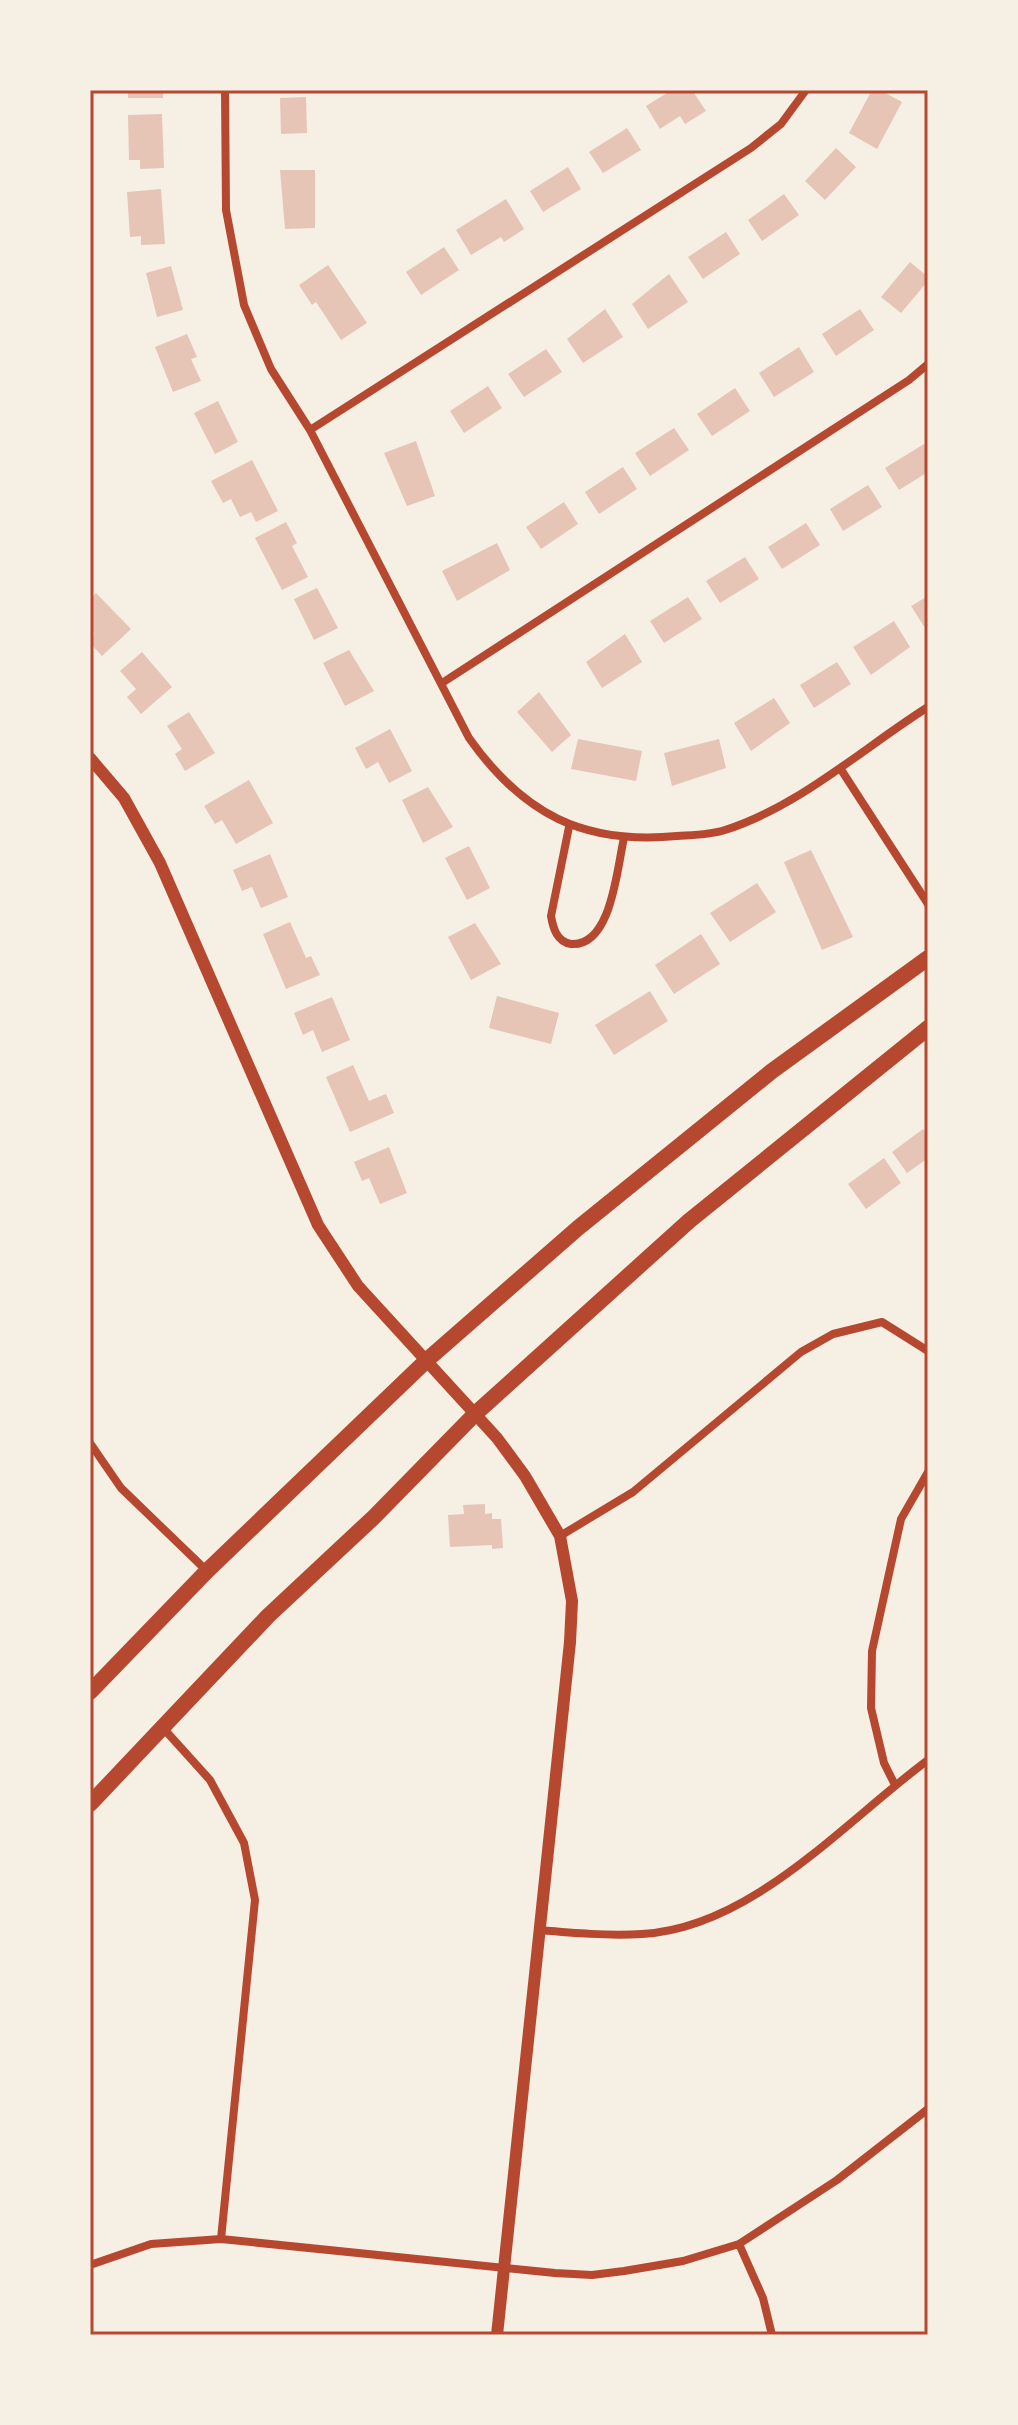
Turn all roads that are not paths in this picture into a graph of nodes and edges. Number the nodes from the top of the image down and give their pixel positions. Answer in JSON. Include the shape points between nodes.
{"nodes":[{"id":1,"x":225,"y":90,"type":"edge"},
{"id":2,"x":806,"y":90,"type":"edge"},
{"id":3,"x":928,"y":364,"type":"edge"},
{"id":4,"x":310,"y":430,"type":"junction"},
{"id":5,"x":442,"y":683,"type":"junction"},
{"id":6,"x":928,"y":707,"type":"edge"},
{"id":7,"x":90,"y":758,"type":"edge"},
{"id":8,"x":840,"y":768,"type":"junction"},
{"id":9,"x":569,"y":827,"type":"junction"},
{"id":10,"x":624,"y":838,"type":"junction"},
{"id":11,"x":928,"y":904,"type":"edge"},
{"id":12,"x":928,"y":958,"type":"edge"},
{"id":13,"x":928,"y":1028,"type":"edge"},
{"id":14,"x":928,"y":1351,"type":"edge"},
{"id":15,"x":427,"y":1360,"type":"junction"},
{"id":16,"x":475,"y":1414,"type":"junction"},
{"id":17,"x":90,"y":1443,"type":"edge"},
{"id":18,"x":928,"y":1472,"type":"edge"},
{"id":19,"x":560,"y":1536,"type":"junction"},
{"id":20,"x":207,"y":1571,"type":"junction"},
{"id":21,"x":90,"y":1692,"type":"edge"},
{"id":22,"x":164,"y":1729,"type":"junction"},
{"id":23,"x":928,"y":1760,"type":"edge"},
{"id":24,"x":895,"y":1785,"type":"junction"},
{"id":25,"x":90,"y":1804,"type":"edge"},
{"id":26,"x":539,"y":1930,"type":"junction"},
{"id":27,"x":928,"y":2109,"type":"edge"},
{"id":28,"x":221,"y":2239,"type":"junction"},
{"id":29,"x":739,"y":2244,"type":"junction"},
{"id":30,"x":90,"y":2265,"type":"edge"},
{"id":31,"x":505,"y":2267,"type":"junction"},
{"id":32,"x":497,"y":2335,"type":"edge"},
{"id":33,"x":772,"y":2335,"type":"edge"}],
"edges":[{"from":1,"to":4,"type":"street","via":[[226,210],[244,305],[271,369]]},
{"from":2,"to":4,"type":"street","via":[[781,124],[751,148]]},
{"from":3,"to":5,"type":"street"},
{"from":4,"to":5,"type":"street"},
{"from":5,"to":9,"type":"street","via":[[492,770],[519,795]]},
{"from":6,"to":8,"type":"street"},
{"from":7,"to":15,"type":"street","via":[[124,798],[160,863],[318,1225],[358,1286]]},
{"from":8,"to":10,"type":"street","via":[[723,831]]},
{"from":8,"to":11,"type":"street"},
{"from":9,"to":10,"type":"street"},
{"from":9,"to":10,"type":"street","via":[[551,916],[553,930],[573,944],[600,930]]},
{"from":12,"to":15,"type":"main road","via":[[772,1071],[578,1228]]},
{"from":13,"to":16,"type":"main road","via":[[689,1221]]},
{"from":14,"to":19,"type":"street","via":[[882,1322],[833,1334],[801,1352],[633,1492]]},
{"from":15,"to":16,"type":"street"},
{"from":15,"to":20,"type":"main road"},
{"from":16,"to":19,"type":"street","via":[[525,1476]]},
{"from":16,"to":22,"type":"main road","via":[[268,1616]]},
{"from":17,"to":20,"type":"street","via":[[121,1488]]},
{"from":18,"to":24,"type":"street","via":[[901,1519],[872,1651],[871,1708]]},
{"from":19,"to":26,"type":"street","via":[[572,1601],[571,1629]]},
{"from":20,"to":21,"type":"main road"},
{"from":22,"to":25,"type":"main road"},
{"from":22,"to":28,"type":"street","via":[[217,1792],[244,1843],[255,1900]]},
{"from":23,"to":24,"type":"street"},
{"from":24,"to":26,"type":"street","via":[[774,1885],[718,1916],[644,1935]]},
{"from":26,"to":31,"type":"street"},
{"from":27,"to":29,"type":"street","via":[[837,2180]]},
{"from":28,"to":30,"type":"street","via":[[151,2244]]},
{"from":28,"to":31,"type":"street"},
{"from":29,"to":31,"type":"street","via":[[683,2261],[592,2275]]},
{"from":29,"to":33,"type":"street","via":[[763,2298]]},
{"from":31,"to":32,"type":"street"}]}
